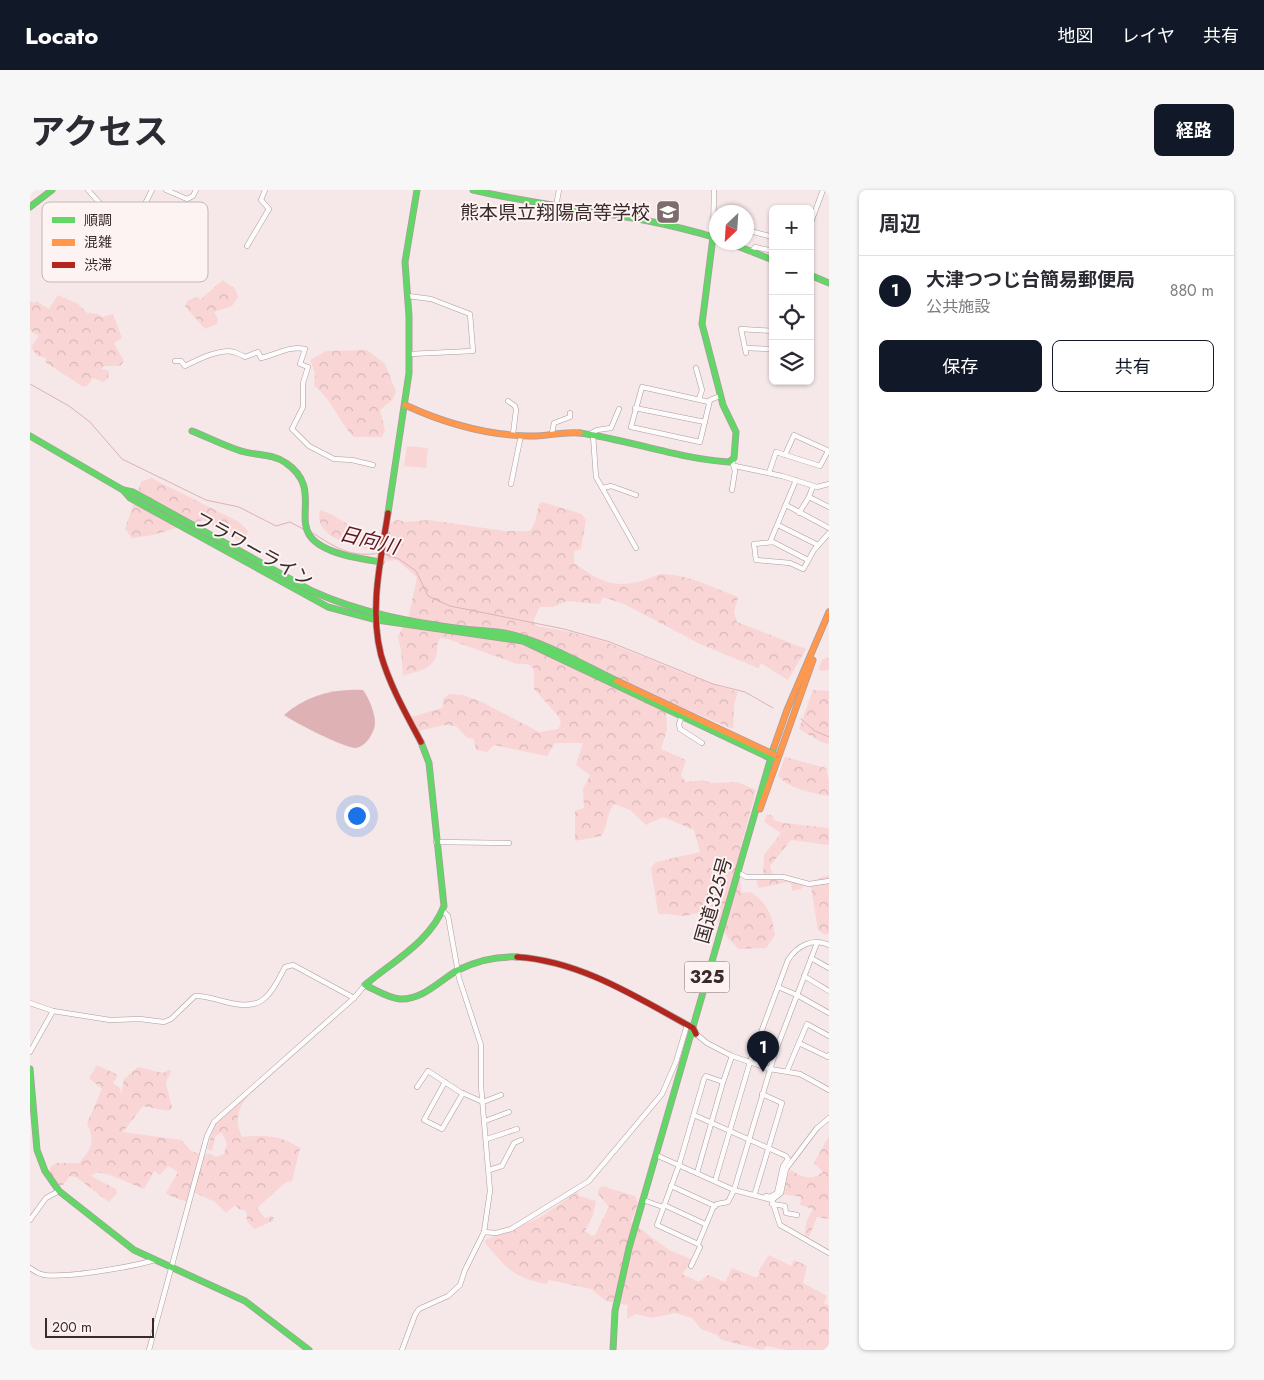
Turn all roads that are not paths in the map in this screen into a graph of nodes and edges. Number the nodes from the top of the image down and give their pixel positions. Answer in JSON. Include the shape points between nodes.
{"nodes":[{"id":1,"x":52,"y":190,"type":"edge"},
{"id":2,"x":88,"y":190,"type":"edge"},
{"id":3,"x":152,"y":190,"type":"edge"},
{"id":4,"x":166,"y":190,"type":"edge"},
{"id":5,"x":196,"y":190,"type":"edge"},
{"id":6,"x":265,"y":190,"type":"edge"},
{"id":7,"x":417,"y":190,"type":"edge"},
{"id":8,"x":473,"y":190,"type":"edge"},
{"id":9,"x":559,"y":190,"type":"edge"},
{"id":10,"x":714,"y":190,"type":"edge"},
{"id":11,"x":823,"y":190,"type":"edge"},
{"id":12,"x":98,"y":202,"type":"edge"},
{"id":13,"x":146,"y":202,"type":"edge"},
{"id":14,"x":714,"y":205,"type":"edge"},
{"id":15,"x":556,"y":206,"type":"junction"},
{"id":16,"x":30,"y":207,"type":"edge"},
{"id":17,"x":814,"y":214,"type":"edge"},
{"id":18,"x":754,"y":232,"type":"edge"},
{"id":19,"x":709,"y":236,"type":"edge"},
{"id":20,"x":769,"y":236,"type":"edge"},
{"id":21,"x":247,"y":246,"type":"dead end"},
{"id":22,"x":713,"y":250,"type":"edge"},
{"id":23,"x":748,"y":250,"type":"edge"},
{"id":24,"x":769,"y":250,"type":"edge"},
{"id":25,"x":751,"y":252,"type":"junction"},
{"id":26,"x":769,"y":259,"type":"edge"},
{"id":27,"x":814,"y":277,"type":"edge"},
{"id":28,"x":829,"y":283,"type":"edge"},
{"id":29,"x":408,"y":296,"type":"junction"},
{"id":30,"x":769,"y":331,"type":"edge"},
{"id":31,"x":769,"y":350,"type":"edge"},
{"id":32,"x":410,"y":354,"type":"junction"},
{"id":33,"x":175,"y":361,"type":"dead end"},
{"id":34,"x":696,"y":368,"type":"dead end"},
{"id":35,"x":720,"y":396,"type":"junction"},
{"id":36,"x":699,"y":399,"type":"junction"},
{"id":37,"x":508,"y":401,"type":"dead end"},
{"id":38,"x":709,"y":402,"type":"junction"},
{"id":39,"x":405,"y":405,"type":"junction"},
{"id":40,"x":635,"y":408,"type":"junction"},
{"id":41,"x":618,"y":409,"type":"dead end"},
{"id":42,"x":570,"y":413,"type":"dead end"},
{"id":43,"x":705,"y":422,"type":"junction"},
{"id":44,"x":192,"y":431,"type":"dead end"},
{"id":45,"x":552,"y":432,"type":"junction"},
{"id":46,"x":513,"y":434,"type":"junction"},
{"id":47,"x":521,"y":435,"type":"junction"},
{"id":48,"x":591,"y":435,"type":"junction"},
{"id":49,"x":30,"y":436,"type":"edge"},
{"id":50,"x":829,"y":451,"type":"edge"},
{"id":51,"x":784,"y":455,"type":"junction"},
{"id":52,"x":733,"y":464,"type":"junction"},
{"id":53,"x":373,"y":465,"type":"dead end"},
{"id":54,"x":769,"y":473,"type":"junction"},
{"id":55,"x":796,"y":480,"type":"junction"},
{"id":56,"x":511,"y":484,"type":"dead end"},
{"id":57,"x":829,"y":484,"type":"edge"},
{"id":58,"x":813,"y":486,"type":"junction"},
{"id":59,"x":603,"y":488,"type":"junction"},
{"id":60,"x":732,"y":490,"type":"dead end"},
{"id":61,"x":636,"y":495,"type":"dead end"},
{"id":62,"x":809,"y":496,"type":"junction"},
{"id":63,"x":786,"y":505,"type":"junction"},
{"id":64,"x":829,"y":507,"type":"edge"},
{"id":65,"x":799,"y":513,"type":"junction"},
{"id":66,"x":778,"y":525,"type":"junction"},
{"id":67,"x":829,"y":528,"type":"edge"},
{"id":68,"x":829,"y":533,"type":"edge"},
{"id":69,"x":770,"y":542,"type":"junction"},
{"id":70,"x":818,"y":545,"type":"junction"},
{"id":71,"x":636,"y":548,"type":"dead end"},
{"id":72,"x":382,"y":559,"type":"junction"},
{"id":73,"x":808,"y":560,"type":"junction"},
{"id":74,"x":829,"y":612,"type":"edge"},
{"id":75,"x":377,"y":617,"type":"junction"},
{"id":76,"x":829,"y":624,"type":"edge"},
{"id":77,"x":683,"y":714,"type":"junction"},
{"id":78,"x":702,"y":743,"type":"dead end"},
{"id":79,"x":771,"y":756,"type":"junction"},
{"id":80,"x":778,"y":758,"type":"junction"},
{"id":81,"x":436,"y":842,"type":"junction"},
{"id":82,"x":509,"y":843,"type":"dead end"},
{"id":83,"x":741,"y":874,"type":"junction"},
{"id":84,"x":829,"y":881,"type":"edge"},
{"id":85,"x":443,"y":911,"type":"junction"},
{"id":86,"x":818,"y":943,"type":"junction"},
{"id":87,"x":829,"y":945,"type":"edge"},
{"id":88,"x":811,"y":958,"type":"junction"},
{"id":89,"x":829,"y":968,"type":"edge"},
{"id":90,"x":459,"y":970,"type":"junction"},
{"id":91,"x":804,"y":976,"type":"junction"},
{"id":92,"x":365,"y":985,"type":"junction"},
{"id":93,"x":778,"y":987,"type":"junction"},
{"id":94,"x":829,"y":990,"type":"edge"},
{"id":95,"x":797,"y":995,"type":"junction"},
{"id":96,"x":354,"y":998,"type":"junction"},
{"id":97,"x":30,"y":1004,"type":"edge"},
{"id":98,"x":53,"y":1011,"type":"junction"},
{"id":99,"x":829,"y":1013,"type":"edge"},
{"id":100,"x":687,"y":1025,"type":"junction"},
{"id":101,"x":695,"y":1031,"type":"junction"},
{"id":102,"x":829,"y":1036,"type":"edge"},
{"id":103,"x":799,"y":1043,"type":"junction"},
{"id":104,"x":30,"y":1052,"type":"edge"},
{"id":105,"x":829,"y":1055,"type":"edge"},
{"id":106,"x":732,"y":1056,"type":"junction"},
{"id":107,"x":750,"y":1062,"type":"junction"},
{"id":108,"x":30,"y":1069,"type":"edge"},
{"id":109,"x":770,"y":1069,"type":"junction"},
{"id":110,"x":787,"y":1071,"type":"junction"},
{"id":111,"x":445,"y":1082,"type":"junction"},
{"id":112,"x":723,"y":1082,"type":"junction"},
{"id":113,"x":417,"y":1087,"type":"dead end"},
{"id":114,"x":829,"y":1090,"type":"edge"},
{"id":115,"x":463,"y":1093,"type":"junction"},
{"id":116,"x":762,"y":1094,"type":"junction"},
{"id":117,"x":501,"y":1095,"type":"dead end"},
{"id":118,"x":483,"y":1102,"type":"junction"},
{"id":119,"x":509,"y":1112,"type":"dead end"},
{"id":120,"x":694,"y":1115,"type":"junction"},
{"id":121,"x":829,"y":1118,"type":"edge"},
{"id":122,"x":485,"y":1121,"type":"junction"},
{"id":123,"x":712,"y":1122,"type":"junction"},
{"id":124,"x":517,"y":1129,"type":"dead end"},
{"id":125,"x":730,"y":1130,"type":"junction"},
{"id":126,"x":749,"y":1138,"type":"junction"},
{"id":127,"x":487,"y":1140,"type":"junction"},
{"id":128,"x":521,"y":1140,"type":"dead end"},
{"id":129,"x":768,"y":1146,"type":"junction"},
{"id":130,"x":657,"y":1156,"type":"junction"},
{"id":131,"x":679,"y":1165,"type":"junction"},
{"id":132,"x":489,"y":1170,"type":"junction"},
{"id":133,"x":697,"y":1173,"type":"junction"},
{"id":134,"x":715,"y":1181,"type":"junction"},
{"id":135,"x":671,"y":1186,"type":"junction"},
{"id":136,"x":734,"y":1190,"type":"junction"},
{"id":137,"x":59,"y":1191,"type":"junction"},
{"id":138,"x":756,"y":1193,"type":"junction"},
{"id":139,"x":749,"y":1194,"type":"junction"},
{"id":140,"x":644,"y":1201,"type":"junction"},
{"id":141,"x":772,"y":1202,"type":"junction"},
{"id":142,"x":663,"y":1206,"type":"junction"},
{"id":143,"x":715,"y":1206,"type":"junction"},
{"id":144,"x":797,"y":1215,"type":"dead end"},
{"id":145,"x":30,"y":1220,"type":"edge"},
{"id":146,"x":705,"y":1224,"type":"junction"},
{"id":147,"x":484,"y":1232,"type":"junction"},
{"id":148,"x":701,"y":1247,"type":"junction"},
{"id":149,"x":829,"y":1253,"type":"edge"},
{"id":150,"x":154,"y":1260,"type":"junction"},
{"id":151,"x":691,"y":1266,"type":"dead end"},
{"id":152,"x":171,"y":1267,"type":"junction"},
{"id":153,"x":30,"y":1268,"type":"edge"},
{"id":154,"x":149,"y":1350,"type":"edge"},
{"id":155,"x":309,"y":1350,"type":"edge"},
{"id":156,"x":402,"y":1350,"type":"edge"},
{"id":157,"x":613,"y":1350,"type":"edge"},
{"id":158,"x":618,"y":1350,"type":"edge"}],
"edges":[{"from":1,"to":16,"type":"main road"},
{"from":2,"to":12,"type":"street"},
{"from":3,"to":13,"type":"street"},
{"from":4,"to":5,"type":"street","via":[[187,199],[194,196]]},
{"from":6,"to":21,"type":"street","via":[[261,200],[269,208]]},
{"from":7,"to":29,"type":"main road","via":[[405,262]]},
{"from":8,"to":15,"type":"main road"},
{"from":9,"to":15,"type":"street"},
{"from":10,"to":14,"type":"street"},
{"from":11,"to":17,"type":"street"},
{"from":15,"to":19,"type":"main road","via":[[660,223]]},
{"from":18,"to":20,"type":"street"},
{"from":22,"to":35,"type":"main road","via":[[702,324]]},
{"from":23,"to":25,"type":"main road"},
{"from":24,"to":25,"type":"street","via":[[755,247]]},
{"from":25,"to":26,"type":"main road"},
{"from":27,"to":28,"type":"main road"},
{"from":29,"to":32,"type":"main road"},
{"from":29,"to":32,"type":"street","via":[[431,299],[470,314],[473,351]]},
{"from":30,"to":31,"type":"street","via":[[741,329],[746,351]]},
{"from":32,"to":39,"type":"main road"},
{"from":33,"to":53,"type":"street","via":[[181,361],[185,366],[216,353],[233,352],[245,357],[258,352],[261,358],[277,355],[291,347],[305,349],[300,364],[308,367],[303,383],[304,404],[292,429],[309,446],[334,458]]},
{"from":34,"to":36,"type":"street","via":[[702,390]]},
{"from":35,"to":38,"type":"street"},
{"from":35,"to":52,"type":"main road","via":[[736,432]]},
{"from":36,"to":38,"type":"street"},
{"from":36,"to":40,"type":"street","via":[[642,387]]},
{"from":37,"to":46,"type":"street","via":[[516,410]]},
{"from":38,"to":43,"type":"street"},
{"from":39,"to":46,"type":"main road","via":[[445,422]]},
{"from":39,"to":72,"type":"main road"},
{"from":40,"to":43,"type":"street"},
{"from":40,"to":43,"type":"street","via":[[631,427],[700,442]]},
{"from":41,"to":48,"type":"street","via":[[611,428],[597,430]]},
{"from":42,"to":45,"type":"street","via":[[570,417],[554,423]]},
{"from":44,"to":72,"type":"main road","via":[[240,451],[274,457],[287,463],[305,484],[306,528],[310,536],[341,554]]},
{"from":45,"to":47,"type":"main road"},
{"from":45,"to":48,"type":"main road"},
{"from":46,"to":47,"type":"main road"},
{"from":47,"to":56,"type":"street"},
{"from":48,"to":52,"type":"main road"},
{"from":48,"to":59,"type":"street","via":[[596,477]]},
{"from":49,"to":75,"type":"main road","name":"フラワーライン","via":[[123,490],[133,492],[331,601]]},
{"from":50,"to":51,"type":"street","via":[[820,466]]},
{"from":50,"to":51,"type":"street","via":[[794,435]]},
{"from":51,"to":54,"type":"street","via":[[776,452]]},
{"from":52,"to":54,"type":"street"},
{"from":52,"to":60,"type":"street"},
{"from":54,"to":55,"type":"street"},
{"from":55,"to":58,"type":"street"},
{"from":55,"to":63,"type":"street"},
{"from":57,"to":58,"type":"street"},
{"from":58,"to":62,"type":"street"},
{"from":59,"to":61,"type":"street","via":[[611,486]]},
{"from":59,"to":71,"type":"street"},
{"from":62,"to":64,"type":"street"},
{"from":62,"to":65,"type":"street"},
{"from":63,"to":65,"type":"street"},
{"from":63,"to":66,"type":"street"},
{"from":65,"to":67,"type":"street"},
{"from":66,"to":69,"type":"street"},
{"from":66,"to":70,"type":"street"},
{"from":68,"to":70,"type":"street"},
{"from":69,"to":73,"type":"street"},
{"from":69,"to":73,"type":"street","via":[[754,543],[754,559],[790,563],[803,569]]},
{"from":70,"to":73,"type":"street"},
{"from":72,"to":75,"type":"main road"},
{"from":74,"to":79,"type":"main road","name":"国道325号","number":"325"},
{"from":75,"to":77,"type":"main road","name":"フラワーライン","via":[[523,637]]},
{"from":75,"to":81,"type":"main road","via":[[380,654],[429,763]]},
{"from":76,"to":80,"type":"main road","name":"国道325号","number":"325"},
{"from":77,"to":78,"type":"street","via":[[680,729]]},
{"from":77,"to":79,"type":"main road","name":"フラワーライン"},
{"from":79,"to":80,"type":"main road","name":"フラワーライン"},
{"from":79,"to":101,"type":"main road","name":"国道325号","number":"325"},
{"from":80,"to":83,"type":"main road","name":"国道325号","number":"325"},
{"from":81,"to":82,"type":"street"},
{"from":81,"to":85,"type":"main road"},
{"from":83,"to":84,"type":"street","via":[[746,877],[783,877],[809,884]]},
{"from":83,"to":101,"type":"main road","name":"国道325号","number":"325"},
{"from":85,"to":90,"type":"street","via":[[448,916]]},
{"from":85,"to":92,"type":"main road","via":[[429,931]]},
{"from":86,"to":87,"type":"street"},
{"from":86,"to":88,"type":"street"},
{"from":86,"to":93,"type":"street","via":[[795,949]]},
{"from":88,"to":89,"type":"street"},
{"from":88,"to":91,"type":"street"},
{"from":90,"to":92,"type":"main road","via":[[422,994],[406,999]]},
{"from":90,"to":100,"type":"main road","via":[[494,958],[538,958],[621,989]]},
{"from":90,"to":118,"type":"street","via":[[481,1045]]},
{"from":91,"to":94,"type":"street"},
{"from":91,"to":95,"type":"street"},
{"from":92,"to":96,"type":"street"},
{"from":93,"to":95,"type":"street"},
{"from":93,"to":107,"type":"street"},
{"from":95,"to":99,"type":"street"},
{"from":95,"to":109,"type":"street"},
{"from":96,"to":98,"type":"street","via":[[293,965],[285,967],[272,992],[260,1002],[234,1004],[195,996],[164,1022],[110,1020]]},
{"from":96,"to":152,"type":"street","via":[[214,1122],[207,1136]]},
{"from":97,"to":98,"type":"street"},
{"from":98,"to":104,"type":"street"},
{"from":100,"to":101,"type":"main road"},
{"from":100,"to":147,"type":"street","via":[[662,1094],[589,1181],[511,1229]]},
{"from":101,"to":106,"type":"street","via":[[707,1043]]},
{"from":101,"to":130,"type":"main road","name":"国道325号","number":"325"},
{"from":102,"to":103,"type":"street","via":[[807,1024]]},
{"from":103,"to":105,"type":"street"},
{"from":103,"to":110,"type":"street"},
{"from":106,"to":107,"type":"street"},
{"from":106,"to":112,"type":"street"},
{"from":107,"to":109,"type":"street"},
{"from":107,"to":125,"type":"street"},
{"from":108,"to":137,"type":"main road","via":[[37,1150],[45,1171]]},
{"from":109,"to":110,"type":"street"},
{"from":109,"to":116,"type":"street"},
{"from":110,"to":114,"type":"street","via":[[800,1074]]},
{"from":111,"to":113,"type":"street","via":[[428,1070]]},
{"from":111,"to":115,"type":"street"},
{"from":111,"to":115,"type":"street","via":[[424,1120],[442,1129]]},
{"from":112,"to":120,"type":"street","via":[[706,1076]]},
{"from":112,"to":123,"type":"street"},
{"from":115,"to":118,"type":"street"},
{"from":116,"to":126,"type":"street"},
{"from":116,"to":129,"type":"street","via":[[782,1103]]},
{"from":117,"to":118,"type":"street"},
{"from":118,"to":122,"type":"street"},
{"from":119,"to":122,"type":"street"},
{"from":120,"to":123,"type":"street"},
{"from":120,"to":131,"type":"street"},
{"from":121,"to":141,"type":"street","via":[[817,1128],[786,1170],[781,1193]]},
{"from":122,"to":127,"type":"street"},
{"from":123,"to":125,"type":"street"},
{"from":123,"to":133,"type":"street"},
{"from":124,"to":127,"type":"street"},
{"from":125,"to":126,"type":"street"},
{"from":125,"to":134,"type":"street"},
{"from":126,"to":129,"type":"street"},
{"from":126,"to":136,"type":"street"},
{"from":127,"to":132,"type":"street"},
{"from":128,"to":132,"type":"street","via":[[514,1143],[502,1166]]},
{"from":129,"to":138,"type":"street"},
{"from":129,"to":138,"type":"street","via":[[788,1159],[774,1196]]},
{"from":130,"to":131,"type":"street"},
{"from":130,"to":140,"type":"main road","name":"国道325号","number":"325"},
{"from":131,"to":133,"type":"street"},
{"from":131,"to":135,"type":"street"},
{"from":132,"to":147,"type":"street","via":[[490,1191]]},
{"from":133,"to":134,"type":"street"},
{"from":134,"to":136,"type":"street"},
{"from":135,"to":142,"type":"street"},
{"from":135,"to":143,"type":"street"},
{"from":136,"to":139,"type":"street"},
{"from":136,"to":143,"type":"street","via":[[728,1202]]},
{"from":137,"to":145,"type":"street","via":[[46,1198]]},
{"from":137,"to":150,"type":"main road","via":[[134,1250]]},
{"from":138,"to":139,"type":"street"},
{"from":139,"to":141,"type":"street"},
{"from":140,"to":142,"type":"street"},
{"from":140,"to":157,"type":"main road","name":"国道325号","number":"325","via":[[620,1284]]},
{"from":140,"to":158,"type":"main road","name":"国道325号","number":"325","via":[[623,1292]]},
{"from":141,"to":144,"type":"street","via":[[785,1206],[786,1213]]},
{"from":141,"to":149,"type":"street","via":[[780,1225]]},
{"from":142,"to":146,"type":"street"},
{"from":142,"to":148,"type":"street","via":[[658,1227]]},
{"from":143,"to":146,"type":"street"},
{"from":146,"to":148,"type":"street"},
{"from":147,"to":156,"type":"street","via":[[460,1285],[448,1296],[419,1309]]},
{"from":148,"to":151,"type":"street"},
{"from":150,"to":152,"type":"main road"},
{"from":150,"to":153,"type":"street","via":[[60,1274],[43,1275]]},
{"from":152,"to":154,"type":"street"},
{"from":152,"to":155,"type":"main road","via":[[245,1301]]}]}
